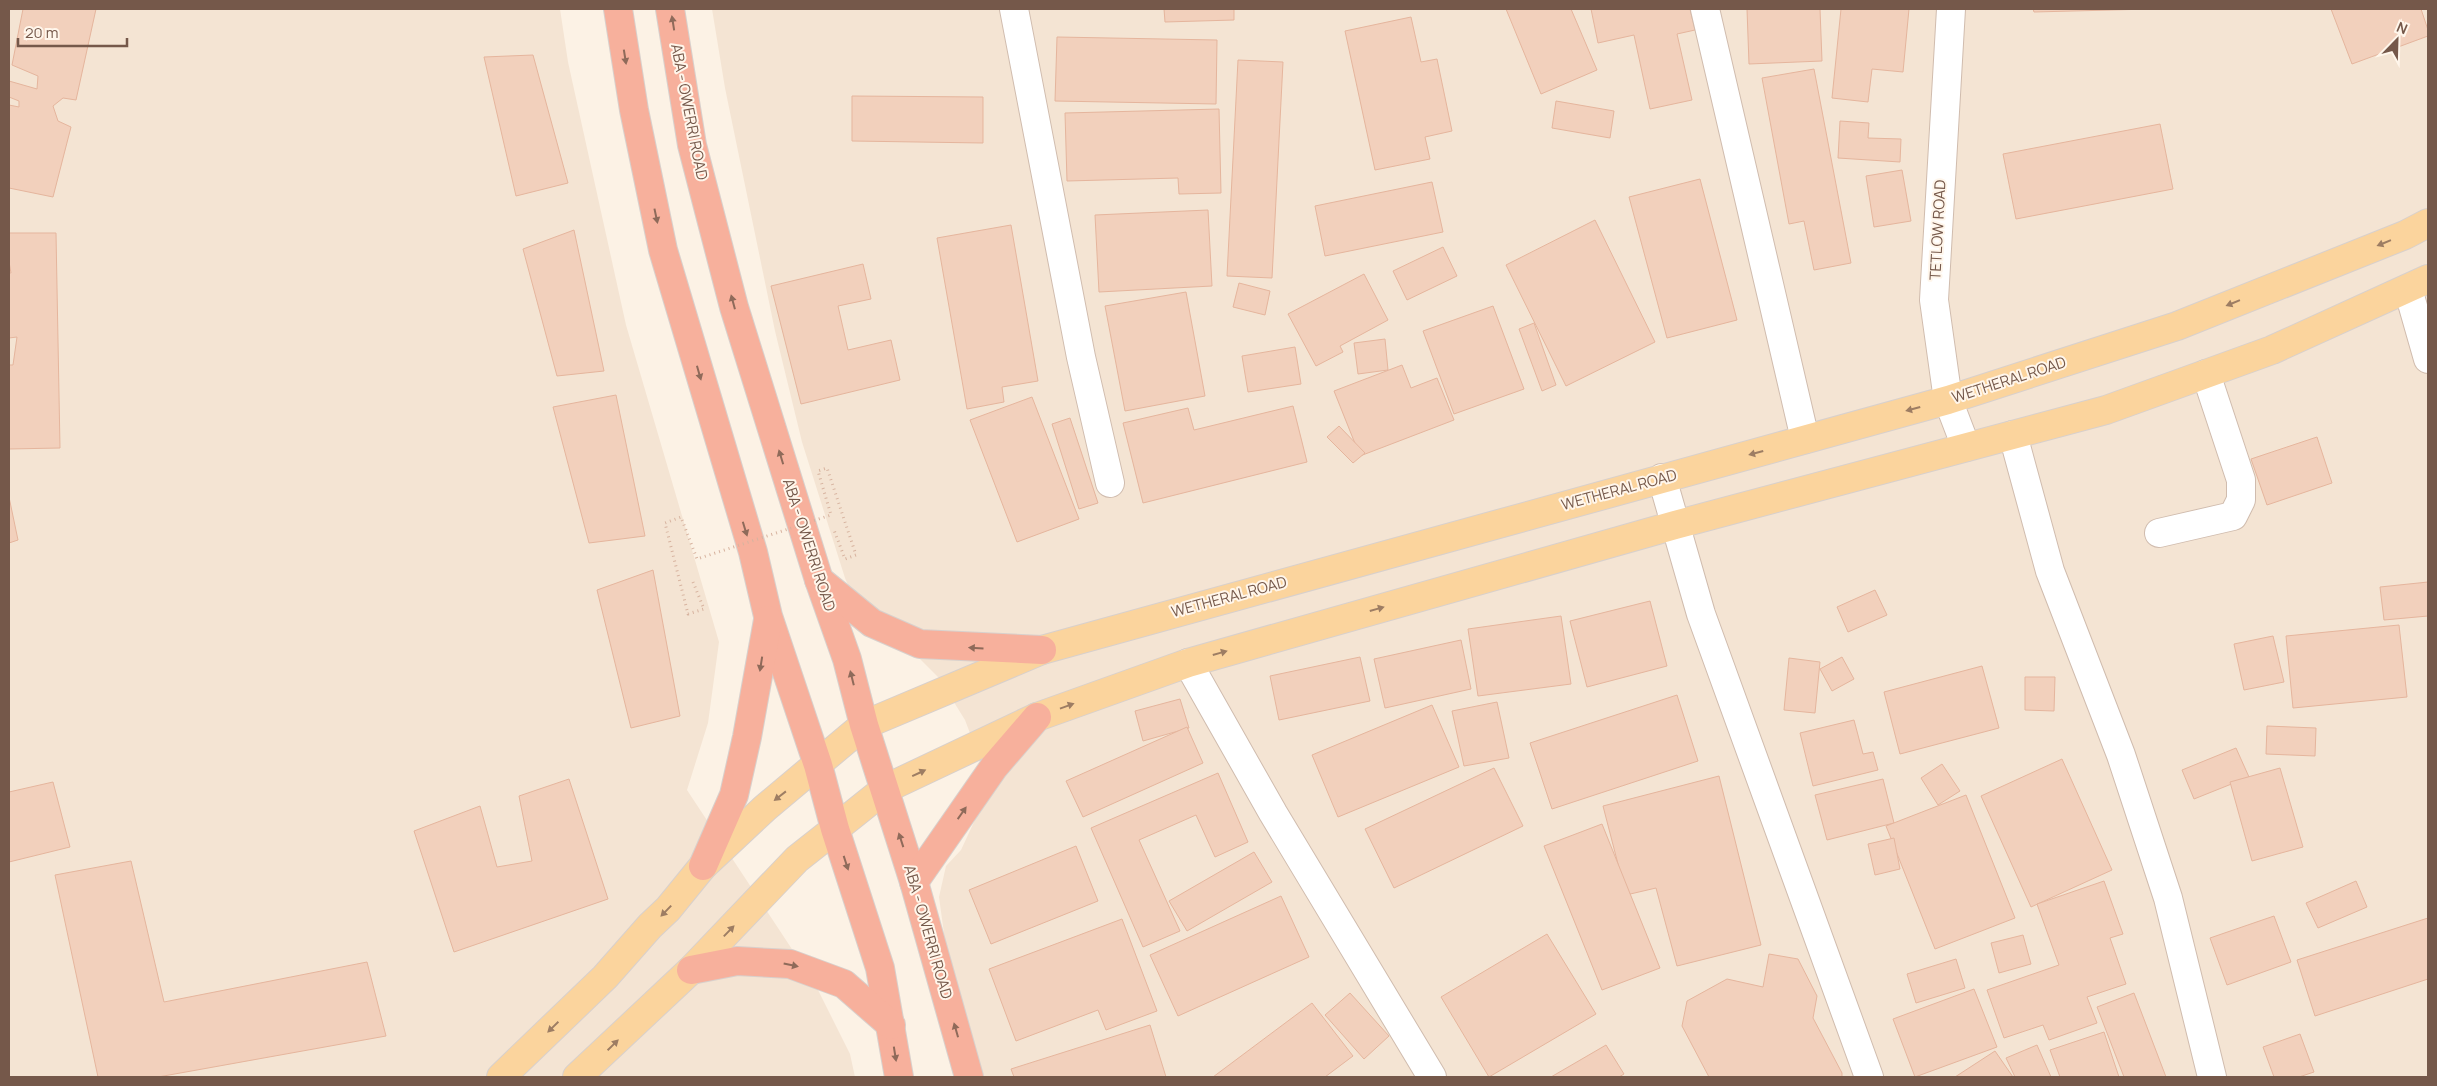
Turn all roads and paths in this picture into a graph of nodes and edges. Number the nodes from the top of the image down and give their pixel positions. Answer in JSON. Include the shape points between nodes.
{"nodes":[{"id":1,"x":618,"y":9,"type":"edge"},
{"id":2,"x":670,"y":9,"type":"edge"},
{"id":3,"x":1014,"y":9,"type":"edge"},
{"id":4,"x":1705,"y":9,"type":"edge"},
{"id":5,"x":1951,"y":9,"type":"edge"},
{"id":6,"x":2428,"y":223,"type":"edge"},
{"id":7,"x":2418,"y":284,"type":"edge"},
{"id":8,"x":2428,"y":359,"type":"edge"},
{"id":9,"x":2206,"y":374,"type":"junction"},
{"id":10,"x":1948,"y":400,"type":"junction"},
{"id":11,"x":2013,"y":434,"type":"junction"},
{"id":12,"x":1805,"y":439,"type":"junction"},
{"id":13,"x":1966,"y":447,"type":"junction"},
{"id":14,"x":1662,"y":478,"type":"junction"},
{"id":15,"x":1110,"y":483,"type":"dead end"},
{"id":16,"x":1675,"y":526,"type":"junction"},
{"id":17,"x":834,"y":530,"type":"dead end"},
{"id":18,"x":2159,"y":533,"type":"dead end"},
{"id":19,"x":820,"y":580,"type":"junction"},
{"id":20,"x":693,"y":582,"type":"dead end"},
{"id":21,"x":768,"y":616,"type":"junction"},
{"id":22,"x":1042,"y":650,"type":"junction"},
{"id":23,"x":1188,"y":663,"type":"junction"},
{"id":24,"x":1036,"y":718,"type":"junction"},
{"id":25,"x":864,"y":725,"type":"junction"},
{"id":26,"x":818,"y":766,"type":"junction"},
{"id":27,"x":885,"y":789,"type":"junction"},
{"id":28,"x":835,"y":829,"type":"junction"},
{"id":29,"x":703,"y":866,"type":"junction"},
{"id":30,"x":914,"y":882,"type":"junction"},
{"id":31,"x":691,"y":970,"type":"junction"},
{"id":32,"x":891,"y":1025,"type":"junction"},
{"id":33,"x":500,"y":1077,"type":"edge"},
{"id":34,"x":577,"y":1077,"type":"edge"},
{"id":35,"x":899,"y":1077,"type":"edge"},
{"id":36,"x":969,"y":1077,"type":"edge"},
{"id":37,"x":1432,"y":1077,"type":"edge"},
{"id":38,"x":1869,"y":1077,"type":"edge"},
{"id":39,"x":2212,"y":1077,"type":"edge"}],
"edges":[{"from":1,"to":21,"type":"highway","one_way":true,"via":[[634,110],[663,250],[753,552]]},
{"from":19,"to":2,"type":"highway","name":"ABA - OWERRI ROAD","one_way":true,"via":[[729,288],[692,145]]},
{"from":3,"to":15,"type":"street","via":[[1081,357]]},
{"from":4,"to":12,"type":"street"},
{"from":5,"to":10,"type":"street","name":"TETLOW ROAD","via":[[1934,300]]},
{"from":6,"to":10,"type":"main road","name":"WETHERAL ROAD","one_way":true,"via":[[2406,235],[2177,326]]},
{"from":7,"to":8,"type":"street"},
{"from":7,"to":9,"type":"main road","via":[[2272,350]]},
{"from":9,"to":11,"type":"main road","via":[[2106,410]]},
{"from":9,"to":18,"type":"street","via":[[2241,480],[2241,500],[2233,516]]},
{"from":10,"to":12,"type":"main road","name":"WETHERAL ROAD","one_way":true},
{"from":10,"to":13,"type":"street","name":"TETLOW ROAD"},
{"from":11,"to":13,"type":"main road"},
{"from":11,"to":39,"type":"street","via":[[2050,571],[2121,755],[2168,898]]},
{"from":12,"to":14,"type":"main road","name":"WETHERAL ROAD","one_way":true},
{"from":13,"to":16,"type":"main road"},
{"from":14,"to":16,"type":"street"},
{"from":14,"to":22,"type":"main road","name":"WETHERAL ROAD"},
{"from":23,"to":16,"type":"main road","one_way":true},
{"from":16,"to":38,"type":"street","via":[[1701,614]]},
{"from":17,"to":20,"type":"path","bridge":true,"via":[[845,559],[856,555],[827,468],[818,471],[831,515],[697,559],[681,518],[665,523],[688,614],[704,609]]},
{"from":22,"to":19,"type":"highway","one_way":true,"via":[[920,644],[872,623]]},
{"from":25,"to":19,"type":"highway","name":"ABA - OWERRI ROAD","one_way":true,"via":[[848,660]]},
{"from":21,"to":26,"type":"highway"},
{"from":21,"to":29,"type":"highway","one_way":true,"via":[[759,677],[734,795]]},
{"from":22,"to":25,"type":"main road","name":"WETHERAL ROAD"},
{"from":24,"to":23,"type":"main road","one_way":true},
{"from":23,"to":37,"type":"street"},
{"from":27,"to":24,"type":"main road","one_way":true},
{"from":30,"to":24,"type":"highway","one_way":true,"via":[[994,767]]},
{"from":25,"to":26,"type":"main road","name":"WETHERAL ROAD"},
{"from":25,"to":27,"type":"highway","name":"ABA - OWERRI ROAD"},
{"from":26,"to":28,"type":"highway"},
{"from":26,"to":29,"type":"main road","name":"WETHERAL ROAD","one_way":true,"via":[[765,808]]},
{"from":27,"to":28,"type":"main road"},
{"from":30,"to":27,"type":"highway","name":"ABA - OWERRI ROAD","one_way":true},
{"from":31,"to":28,"type":"main road","one_way":true,"via":[[797,859]]},
{"from":28,"to":32,"type":"highway","one_way":true,"via":[[880,968]]},
{"from":29,"to":33,"type":"main road","name":"WETHERAL ROAD","one_way":true,"via":[[605,977]]},
{"from":36,"to":30,"type":"highway","name":"ABA - OWERRI ROAD","one_way":true},
{"from":31,"to":32,"type":"highway","one_way":true,"via":[[737,961],[790,964],[844,984]]},
{"from":34,"to":31,"type":"main road","one_way":true},
{"from":32,"to":35,"type":"highway","one_way":true}]}
